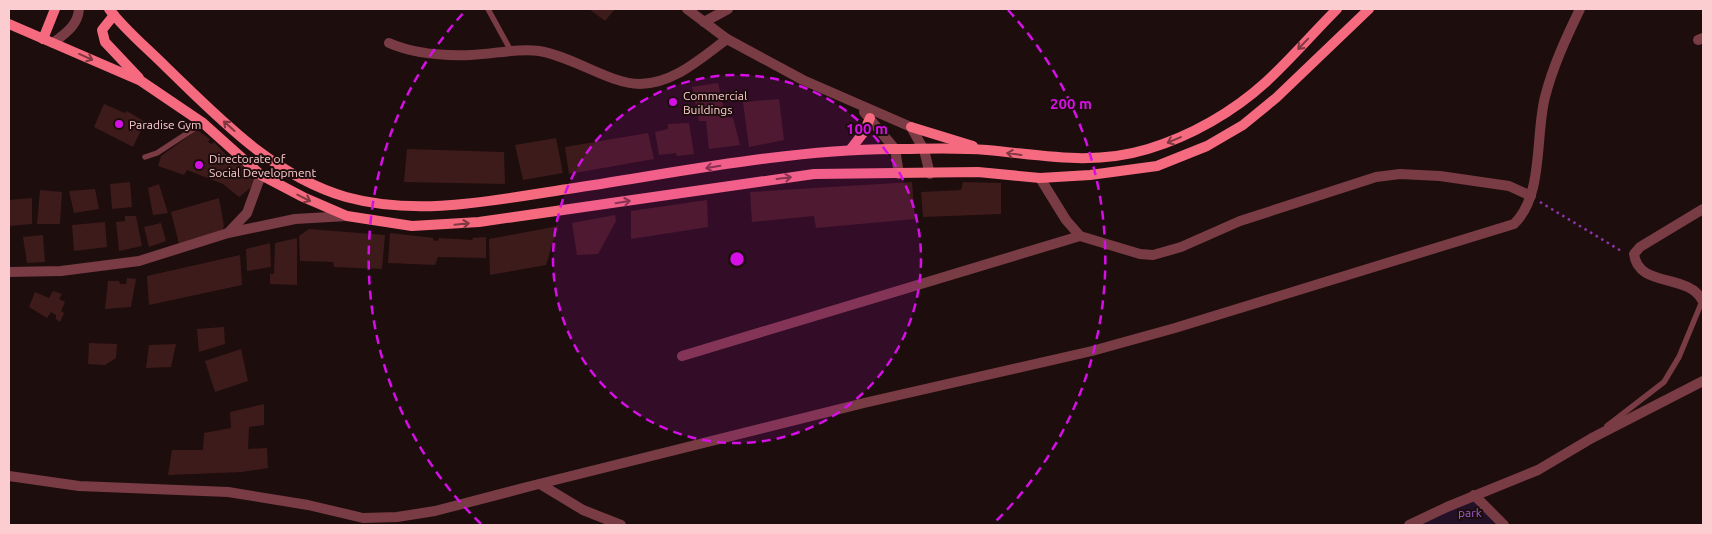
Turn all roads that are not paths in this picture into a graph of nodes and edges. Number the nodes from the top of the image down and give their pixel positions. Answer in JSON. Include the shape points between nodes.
{"nodes":[{"id":1,"x":54,"y":9,"type":"edge"},
{"id":2,"x":79,"y":9,"type":"edge"},
{"id":3,"x":488,"y":9,"type":"edge"},
{"id":4,"x":687,"y":9,"type":"edge"},
{"id":5,"x":728,"y":9,"type":"edge"},
{"id":6,"x":1337,"y":9,"type":"edge"},
{"id":7,"x":1369,"y":9,"type":"edge"},
{"id":8,"x":1580,"y":9,"type":"edge"},
{"id":9,"x":111,"y":12,"type":"edge"},
{"id":10,"x":704,"y":22,"type":"junction"},
{"id":11,"x":9,"y":24,"type":"edge"},
{"id":12,"x":727,"y":39,"type":"junction"},
{"id":13,"x":48,"y":41,"type":"junction"},
{"id":14,"x":389,"y":43,"type":"dead end"},
{"id":15,"x":511,"y":51,"type":"junction"},
{"id":16,"x":141,"y":81,"type":"junction"},
{"id":17,"x":1265,"y":83,"type":"junction"},
{"id":18,"x":1276,"y":98,"type":"junction"},
{"id":19,"x":853,"y":101,"type":"junction"},
{"id":20,"x":870,"y":118,"type":"junction"},
{"id":21,"x":203,"y":123,"type":"junction"},
{"id":22,"x":911,"y":127,"type":"junction"},
{"id":23,"x":895,"y":149,"type":"junction"},
{"id":24,"x":984,"y":149,"type":"junction"},
{"id":25,"x":850,"y":150,"type":"junction"},
{"id":26,"x":924,"y":150,"type":"junction"},
{"id":27,"x":145,"y":157,"type":"dead end"},
{"id":28,"x":899,"y":174,"type":"junction"},
{"id":29,"x":930,"y":174,"type":"junction"},
{"id":30,"x":262,"y":175,"type":"junction"},
{"id":31,"x":1040,"y":178,"type":"junction"},
{"id":32,"x":1531,"y":196,"type":"junction"},
{"id":33,"x":1703,"y":208,"type":"edge"},
{"id":34,"x":347,"y":216,"type":"junction"},
{"id":35,"x":228,"y":233,"type":"junction"},
{"id":36,"x":1080,"y":236,"type":"junction"},
{"id":37,"x":9,"y":272,"type":"edge"},
{"id":38,"x":1702,"y":300,"type":"edge"},
{"id":39,"x":682,"y":356,"type":"dead end"},
{"id":40,"x":1703,"y":381,"type":"edge"},
{"id":41,"x":1592,"y":438,"type":"junction"},
{"id":42,"x":9,"y":476,"type":"edge"},
{"id":43,"x":540,"y":484,"type":"junction"},
{"id":44,"x":1474,"y":495,"type":"junction"},
{"id":45,"x":621,"y":525,"type":"edge"},
{"id":46,"x":1409,"y":525,"type":"edge"},
{"id":47,"x":1504,"y":525,"type":"edge"}],
"edges":[{"from":1,"to":13,"type":"main road"},
{"from":2,"to":13,"type":"street","via":[[74,25]]},
{"from":3,"to":15,"type":"lane"},
{"from":4,"to":10,"type":"street"},
{"from":5,"to":10,"type":"street"},
{"from":6,"to":17,"type":"main road","one_way":true},
{"from":7,"to":18,"type":"main road"},
{"from":8,"to":32,"type":"street","via":[[1554,64],[1544,100]]},
{"from":9,"to":16,"type":"main road","via":[[102,30],[104,42]]},
{"from":25,"to":9,"type":"main road","one_way":true,"via":[[455,205],[389,206],[327,191],[265,158],[202,102]]},
{"from":10,"to":12,"type":"street"},
{"from":11,"to":13,"type":"main road"},
{"from":12,"to":15,"type":"street","via":[[676,75],[641,84],[627,82],[554,54]]},
{"from":12,"to":19,"type":"street","via":[[828,92]]},
{"from":13,"to":16,"type":"main road","one_way":true},
{"from":14,"to":15,"type":"street","via":[[433,54]]},
{"from":16,"to":21,"type":"main road"},
{"from":17,"to":18,"type":"main road"},
{"from":17,"to":24,"type":"main road","one_way":true,"via":[[1197,130],[1120,156],[1047,158]]},
{"from":18,"to":31,"type":"main road","via":[[1236,129],[1207,146],[1157,166]]},
{"from":19,"to":20,"type":"street"},
{"from":19,"to":22,"type":"street"},
{"from":20,"to":23,"type":"street"},
{"from":20,"to":25,"type":"main road"},
{"from":21,"to":27,"type":"lane","via":[[157,153]]},
{"from":21,"to":30,"type":"main road"},
{"from":22,"to":24,"type":"main road"},
{"from":22,"to":26,"type":"street"},
{"from":23,"to":25,"type":"main road"},
{"from":23,"to":26,"type":"main road"},
{"from":23,"to":28,"type":"street"},
{"from":24,"to":26,"type":"main road"},
{"from":26,"to":29,"type":"street"},
{"from":28,"to":29,"type":"main road"},
{"from":34,"to":28,"type":"main road","one_way":true,"via":[[412,226],[445,226],[814,174]]},
{"from":29,"to":31,"type":"main road","via":[[1004,173]]},
{"from":30,"to":34,"type":"main road","one_way":true},
{"from":30,"to":35,"type":"street","via":[[248,213]]},
{"from":31,"to":36,"type":"street"},
{"from":32,"to":36,"type":"street","via":[[1509,186],[1481,181],[1400,174],[1376,177],[1308,197],[1153,255],[1133,253]]},
{"from":32,"to":43,"type":"street","via":[[1518,220],[1508,228],[1437,246],[1175,328],[1030,367],[864,403]]},
{"from":33,"to":38,"type":"street","via":[[1634,254],[1642,270],[1691,287]]},
{"from":34,"to":35,"type":"street","via":[[295,220]]},
{"from":35,"to":37,"type":"street","via":[[139,261],[69,270]]},
{"from":36,"to":39,"type":"street"},
{"from":38,"to":41,"type":"lane","via":[[1679,357],[1664,382]]},
{"from":40,"to":41,"type":"street"},
{"from":41,"to":44,"type":"street","via":[[1538,470]]},
{"from":42,"to":43,"type":"street","via":[[79,486],[228,492],[363,518],[435,511]]},
{"from":43,"to":45,"type":"street","via":[[583,510]]},
{"from":44,"to":46,"type":"street"},
{"from":44,"to":47,"type":"street"}]}
